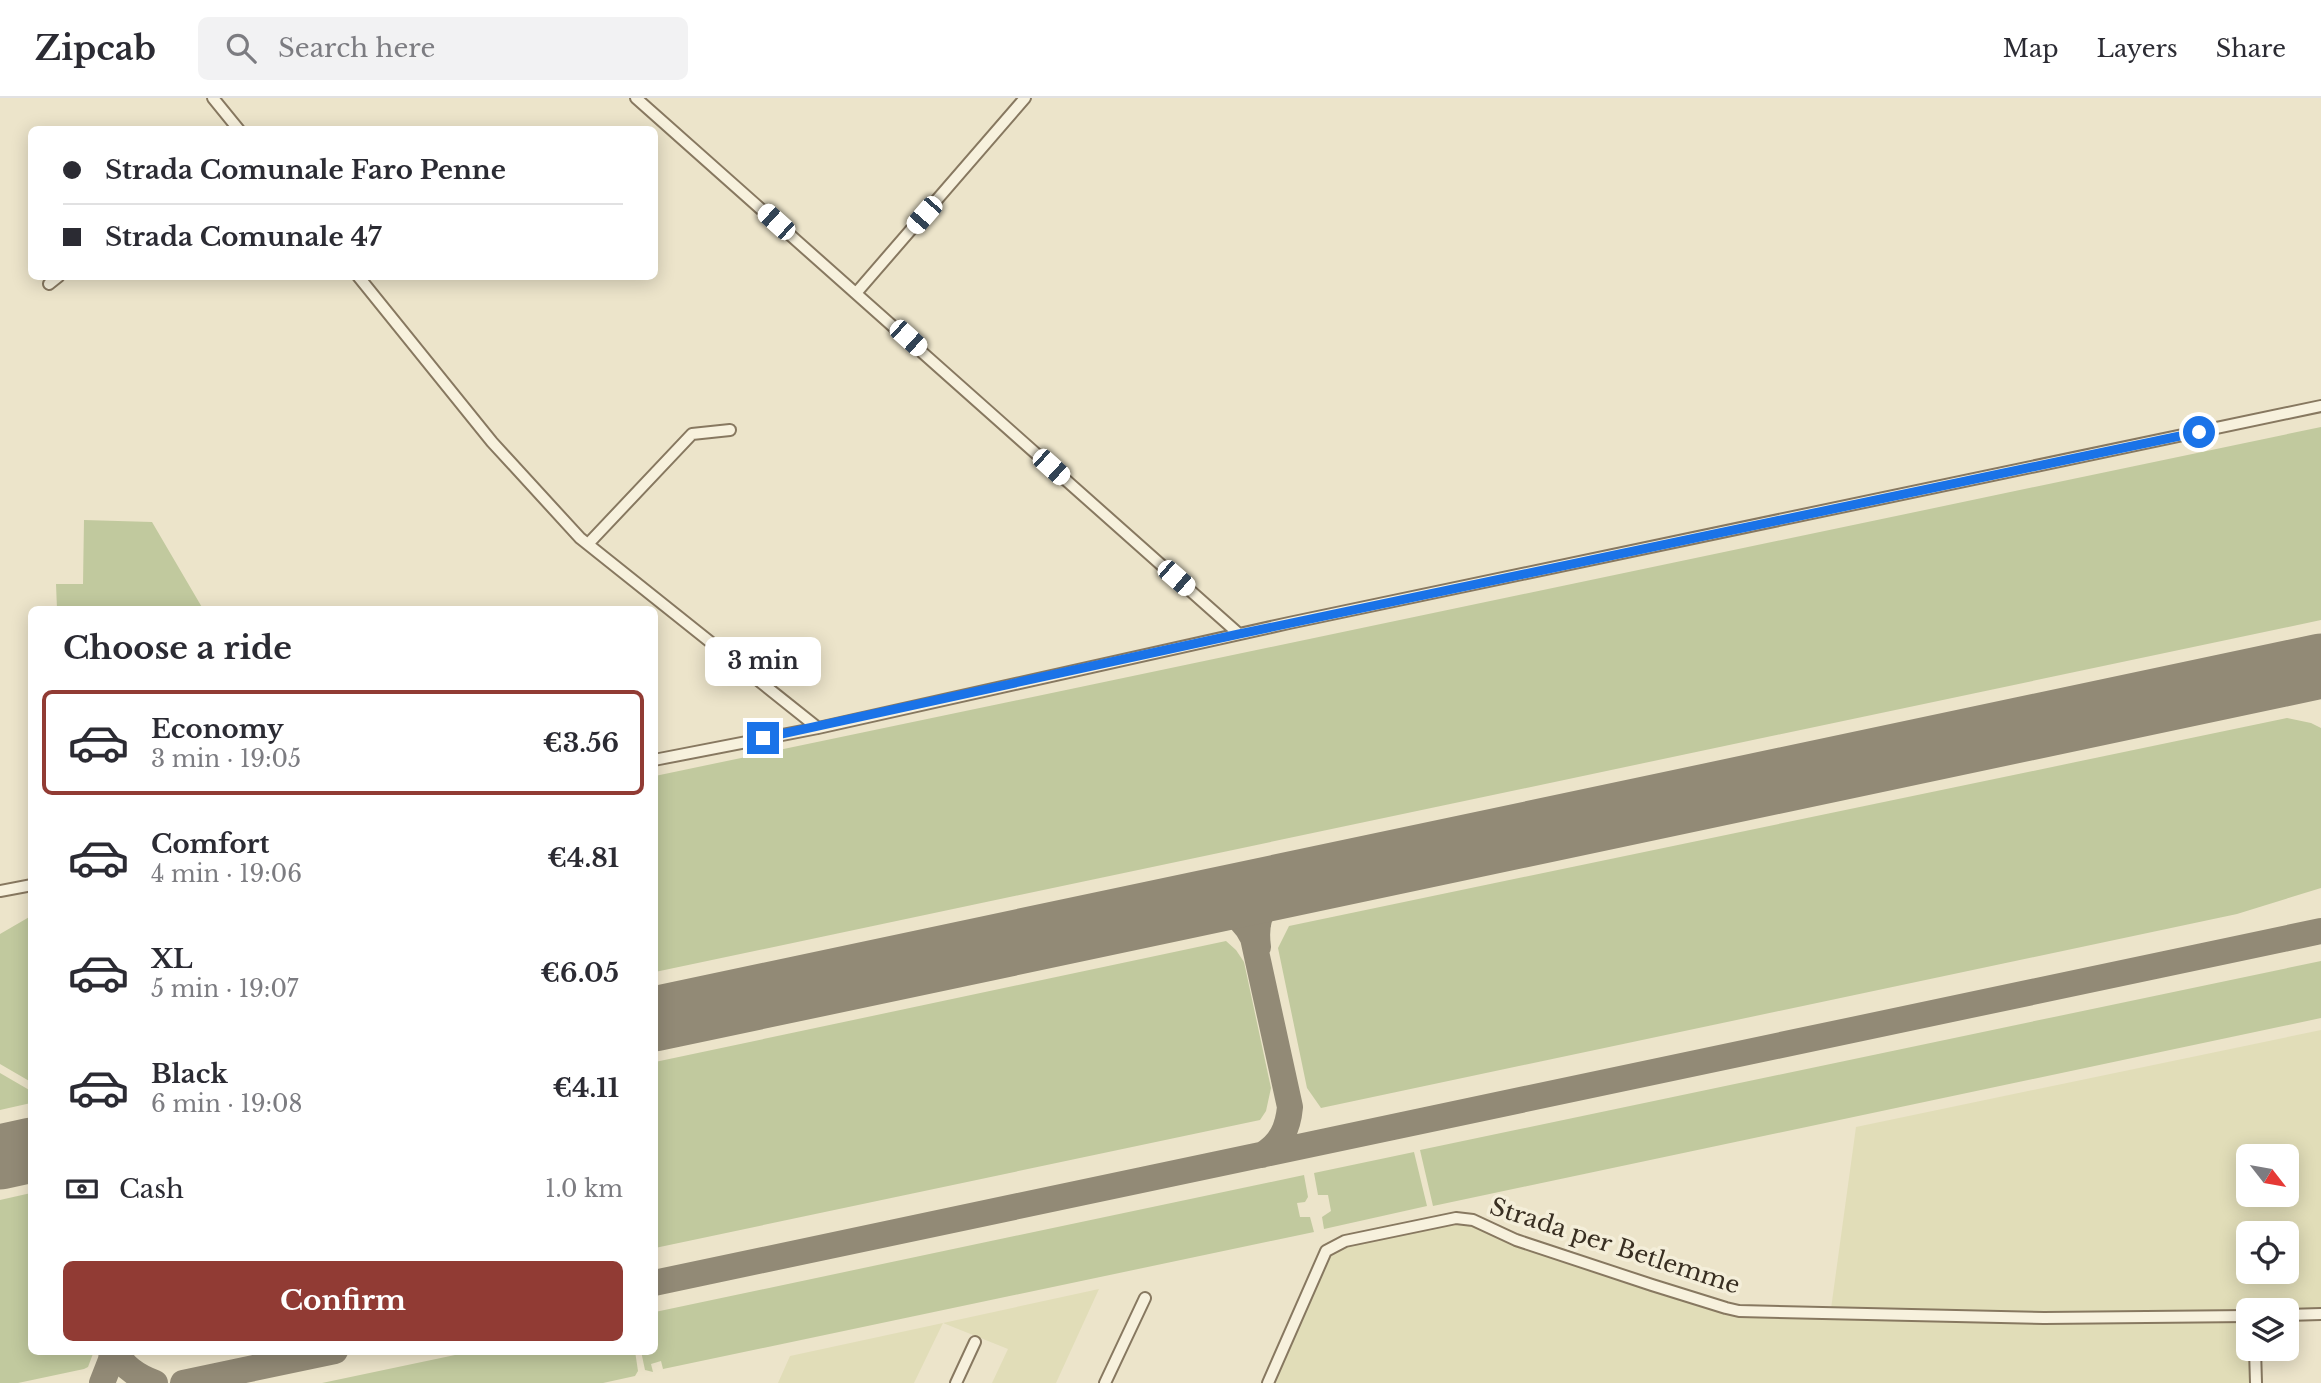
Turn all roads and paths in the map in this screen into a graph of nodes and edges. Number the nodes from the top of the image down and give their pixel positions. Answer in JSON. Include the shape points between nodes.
{"nodes":[{"id":1,"x":213,"y":98,"type":"edge"},
{"id":2,"x":636,"y":98,"type":"edge"},
{"id":3,"x":1026,"y":98,"type":"edge"},
{"id":4,"x":236,"y":126,"type":"edge"},
{"id":5,"x":54,"y":280,"type":"edge"},
{"id":6,"x":361,"y":280,"type":"edge"},
{"id":7,"x":49,"y":284,"type":"dead end"},
{"id":8,"x":857,"y":292,"type":"junction"},
{"id":9,"x":2321,"y":406,"type":"edge"},
{"id":10,"x":730,"y":430,"type":"dead end"},
{"id":11,"x":588,"y":544,"type":"junction"},
{"id":12,"x":1239,"y":634,"type":"junction"},
{"id":13,"x":818,"y":728,"type":"junction"},
{"id":14,"x":658,"y":759,"type":"edge"},
{"id":15,"x":28,"y":886,"type":"edge"},
{"id":16,"x":0,"y":891,"type":"edge"},
{"id":17,"x":1145,"y":1298,"type":"dead end"},
{"id":18,"x":2321,"y":1314,"type":"edge"},
{"id":19,"x":2299,"y":1315,"type":"edge"},
{"id":20,"x":2236,"y":1316,"type":"edge"},
{"id":21,"x":975,"y":1342,"type":"dead end"},
{"id":22,"x":2255,"y":1361,"type":"edge"},
{"id":23,"x":956,"y":1383,"type":"edge"},
{"id":24,"x":1105,"y":1383,"type":"edge"},
{"id":25,"x":1268,"y":1383,"type":"edge"},
{"id":26,"x":2256,"y":1383,"type":"edge"}],
"edges":[{"from":1,"to":4,"type":"street"},
{"from":2,"to":8,"type":"street"},
{"from":3,"to":8,"type":"street"},
{"from":5,"to":7,"type":"street"},
{"from":6,"to":11,"type":"street","via":[[492,442]]},
{"from":8,"to":12,"type":"street"},
{"from":9,"to":12,"type":"street"},
{"from":10,"to":11,"type":"street","via":[[692,434]]},
{"from":11,"to":13,"type":"street"},
{"from":12,"to":13,"type":"street"},
{"from":13,"to":14,"type":"street"},
{"from":15,"to":16,"type":"street"},
{"from":17,"to":24,"type":"street"},
{"from":18,"to":19,"type":"street"},
{"from":20,"to":25,"type":"street","name":"Strada per Betlemme","via":[[2043,1318],[1739,1311],[1456,1218],[1345,1241],[1326,1251]]},
{"from":21,"to":23,"type":"street"},
{"from":22,"to":26,"type":"street"}]}
